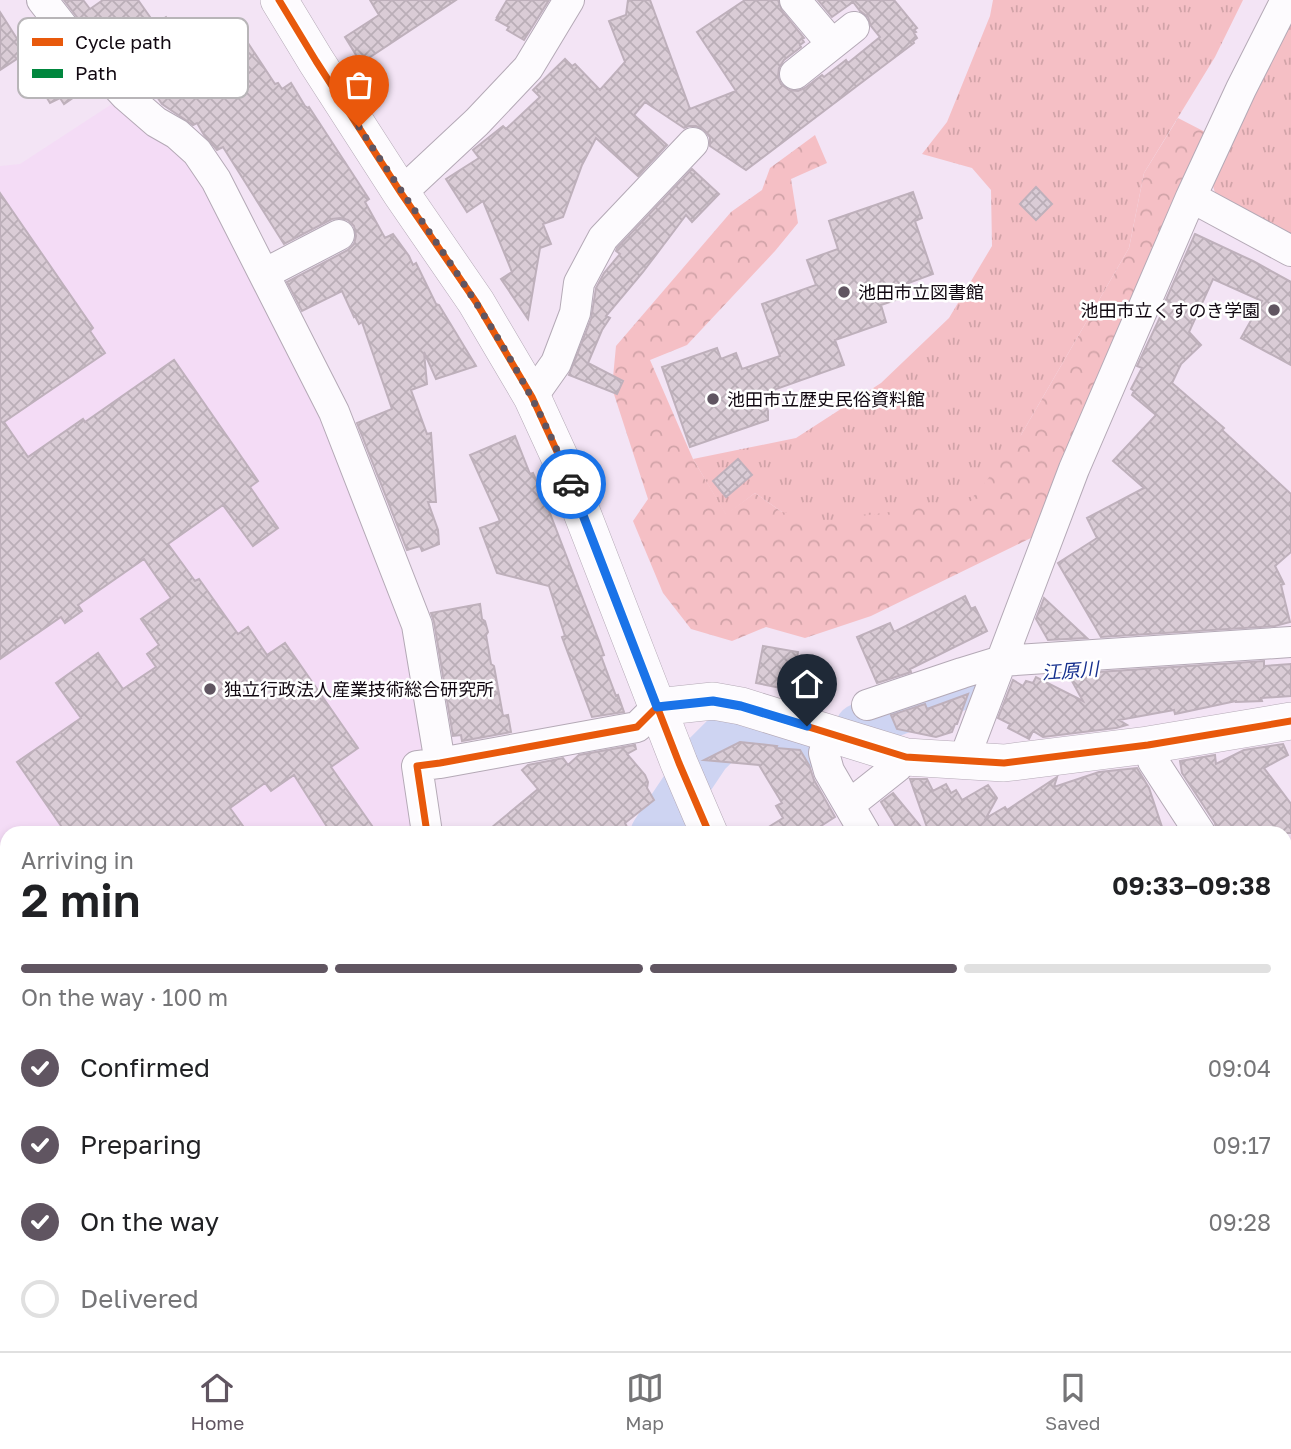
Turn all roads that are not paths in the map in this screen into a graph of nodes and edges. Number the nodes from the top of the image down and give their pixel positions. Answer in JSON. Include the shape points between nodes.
{"nodes":[{"id":1,"x":42,"y":0,"type":"edge"},
{"id":2,"x":279,"y":0,"type":"edge"},
{"id":3,"x":569,"y":0,"type":"edge"},
{"id":4,"x":795,"y":0,"type":"edge"},
{"id":5,"x":1286,"y":0,"type":"edge"},
{"id":6,"x":56,"y":18,"type":"edge"},
{"id":7,"x":795,"y":74,"type":"dead end"},
{"id":8,"x":128,"y":98,"type":"edge"},
{"id":9,"x":693,"y":143,"type":"dead end"},
{"id":10,"x":401,"y":193,"type":"junction"},
{"id":11,"x":1191,"y":197,"type":"junction"},
{"id":12,"x":339,"y":235,"type":"dead end"},
{"id":13,"x":1291,"y":251,"type":"edge"},
{"id":14,"x":264,"y":274,"type":"junction"},
{"id":15,"x":532,"y":397,"type":"junction"},
{"id":16,"x":1291,"y":642,"type":"edge"},
{"id":17,"x":997,"y":672,"type":"junction"},
{"id":18,"x":867,"y":705,"type":"dead end"},
{"id":19,"x":657,"y":707,"type":"junction"},
{"id":20,"x":1291,"y":721,"type":"edge"},
{"id":21,"x":829,"y":733,"type":"junction"},
{"id":22,"x":1148,"y":745,"type":"junction"},
{"id":23,"x":906,"y":757,"type":"junction"},
{"id":24,"x":963,"y":762,"type":"junction"},
{"id":25,"x":439,"y":763,"type":"junction"},
{"id":26,"x":849,"y":805,"type":"junction"},
{"id":27,"x":704,"y":821,"type":"edge"},
{"id":28,"x":425,"y":826,"type":"edge"},
{"id":29,"x":861,"y":826,"type":"edge"},
{"id":30,"x":1195,"y":826,"type":"edge"}],
"edges":[{"from":1,"to":6,"type":"street"},
{"from":2,"to":10,"type":"street"},
{"from":3,"to":10,"type":"street","via":[[528,68]]},
{"from":4,"to":7,"type":"street","via":[[843,35]]},
{"from":5,"to":11,"type":"street"},
{"from":8,"to":14,"type":"street","via":[[197,152]]},
{"from":9,"to":15,"type":"street","via":[[603,238],[579,282],[575,313],[556,363]]},
{"from":10,"to":15,"type":"street","via":[[476,302]]},
{"from":11,"to":13,"type":"street"},
{"from":11,"to":17,"type":"street","via":[[1074,469]]},
{"from":12,"to":14,"type":"street"},
{"from":14,"to":25,"type":"street","via":[[334,412],[417,625]]},
{"from":15,"to":19,"type":"street","via":[[565,468]]},
{"from":16,"to":17,"type":"street"},
{"from":17,"to":18,"type":"street","via":[[962,673]]},
{"from":17,"to":24,"type":"street"},
{"from":19,"to":21,"type":"street","via":[[713,701]]},
{"from":19,"to":25,"type":"street","via":[[637,727]]},
{"from":19,"to":27,"type":"street"},
{"from":20,"to":22,"type":"street"},
{"from":21,"to":23,"type":"street"},
{"from":21,"to":26,"type":"street","via":[[824,753]]},
{"from":22,"to":24,"type":"street","via":[[1004,763]]},
{"from":22,"to":30,"type":"street","via":[[1153,761]]},
{"from":23,"to":24,"type":"street"},
{"from":23,"to":26,"type":"street"},
{"from":25,"to":28,"type":"street","via":[[417,766]]},
{"from":26,"to":29,"type":"street"}]}
